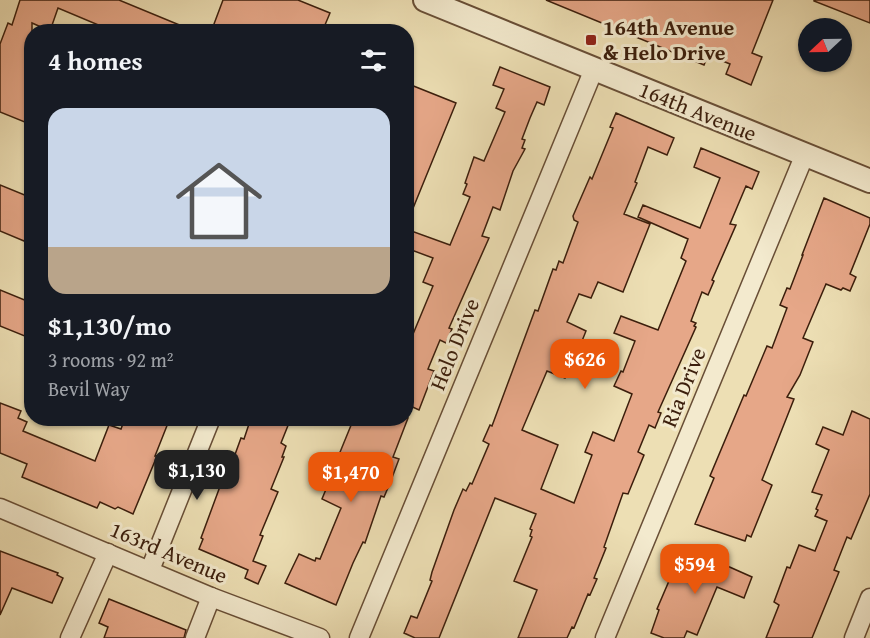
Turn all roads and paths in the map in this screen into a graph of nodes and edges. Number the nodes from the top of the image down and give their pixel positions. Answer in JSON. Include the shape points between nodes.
{"nodes":[{"id":1,"x":425,"y":0,"type":"edge"},
{"id":2,"x":594,"y":69,"type":"junction"},
{"id":3,"x":805,"y":154,"type":"junction"},
{"id":4,"x":870,"y":181,"type":"edge"},
{"id":5,"x":209,"y":426,"type":"edge"},
{"id":6,"x":0,"y":508,"type":"edge"},
{"id":7,"x":108,"y":553,"type":"junction"},
{"id":8,"x":150,"y":570,"type":"junction"},
{"id":9,"x":211,"y":597,"type":"junction"},
{"id":10,"x":870,"y":598,"type":"edge"},
{"id":11,"x":70,"y":638,"type":"edge"},
{"id":12,"x":195,"y":638,"type":"edge"},
{"id":13,"x":320,"y":638,"type":"edge"},
{"id":14,"x":359,"y":638,"type":"edge"},
{"id":15,"x":605,"y":638,"type":"edge"},
{"id":16,"x":854,"y":638,"type":"edge"}],
"edges":[{"from":1,"to":2,"type":"street","name":"164th Avenue"},
{"from":2,"to":3,"type":"street","name":"164th Avenue"},
{"from":2,"to":14,"type":"street","name":"Helo Drive"},
{"from":3,"to":4,"type":"street","name":"164th Avenue"},
{"from":3,"to":15,"type":"street","name":"Ria Drive"},
{"from":5,"to":8,"type":"street"},
{"from":6,"to":7,"type":"street","name":"163rd Avenue"},
{"from":7,"to":8,"type":"street","name":"163rd Avenue"},
{"from":7,"to":11,"type":"street"},
{"from":8,"to":9,"type":"street","name":"163rd Avenue"},
{"from":9,"to":12,"type":"street"},
{"from":9,"to":13,"type":"street","name":"163rd Avenue"},
{"from":10,"to":16,"type":"street"}]}
